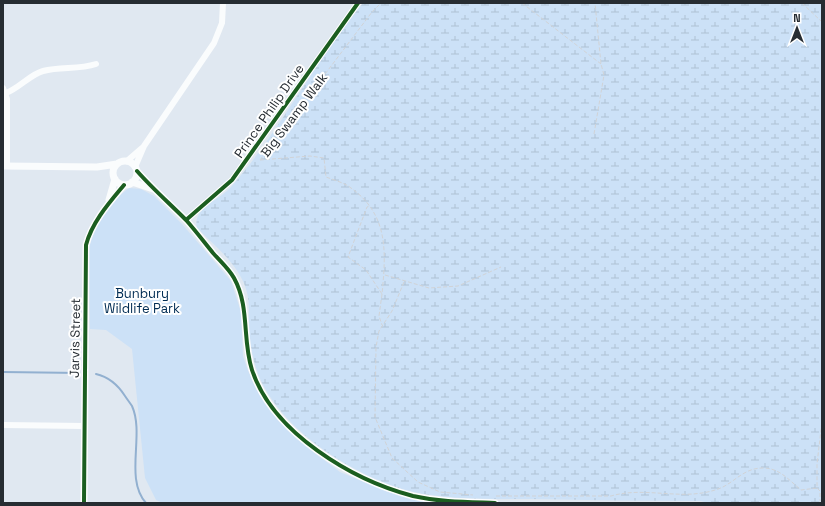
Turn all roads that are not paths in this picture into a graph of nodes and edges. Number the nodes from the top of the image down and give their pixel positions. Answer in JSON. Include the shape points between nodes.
{"nodes":[{"id":1,"x":223,"y":3,"type":"edge"},
{"id":2,"x":358,"y":3,"type":"edge"},
{"id":3,"x":96,"y":64,"type":"dead end"},
{"id":4,"x":5,"y":91,"type":"edge"},
{"id":5,"x":144,"y":146,"type":"junction"},
{"id":6,"x":127,"y":161,"type":"junction"},
{"id":7,"x":117,"y":164,"type":"junction"},
{"id":8,"x":5,"y":166,"type":"edge"},
{"id":9,"x":97,"y":167,"type":"junction"},
{"id":10,"x":136,"y":169,"type":"junction"},
{"id":11,"x":114,"y":177,"type":"junction"},
{"id":12,"x":132,"y":182,"type":"junction"},
{"id":13,"x":124,"y":184,"type":"junction"},
{"id":14,"x":153,"y":189,"type":"junction"},
{"id":15,"x":108,"y":204,"type":"junction"},
{"id":16,"x":186,"y":220,"type":"junction"},
{"id":17,"x":3,"y":426,"type":"edge"},
{"id":18,"x":84,"y":426,"type":"junction"},
{"id":19,"x":493,"y":499,"type":"edge"},
{"id":20,"x":84,"y":503,"type":"edge"}],
"edges":[{"from":1,"to":5,"type":"street","via":[[222,23],[214,43]]},
{"from":2,"to":16,"type":"street","name":"Prince Philip Drive","via":[[232,180]]},
{"from":3,"to":4,"type":"street","via":[[83,68],[40,72],[16,89]]},
{"from":4,"to":8,"type":"street"},
{"from":5,"to":6,"type":"street"},
{"from":5,"to":10,"type":"street"},
{"from":6,"to":7,"type":"street"},
{"from":6,"to":10,"type":"street"},
{"from":7,"to":9,"type":"street"},
{"from":7,"to":11,"type":"street"},
{"from":8,"to":9,"type":"street"},
{"from":9,"to":11,"type":"street"},
{"from":10,"to":12,"type":"street","via":[[136,177]]},
{"from":10,"to":14,"type":"street"},
{"from":11,"to":13,"type":"street"},
{"from":11,"to":15,"type":"street","name":"Jarvis Street"},
{"from":12,"to":13,"type":"street"},
{"from":12,"to":14,"type":"street"},
{"from":13,"to":15,"type":"street","name":"Jarvis Street"},
{"from":14,"to":16,"type":"street"},
{"from":15,"to":18,"type":"street","name":"Jarvis Street","via":[[91,230],[86,245]]},
{"from":16,"to":19,"type":"street","via":[[233,276],[241,292],[248,355],[257,382],[274,409],[302,438],[322,455],[345,469],[394,490],[436,500]]},
{"from":17,"to":18,"type":"street"},
{"from":18,"to":20,"type":"street","name":"Jarvis Street"}]}
